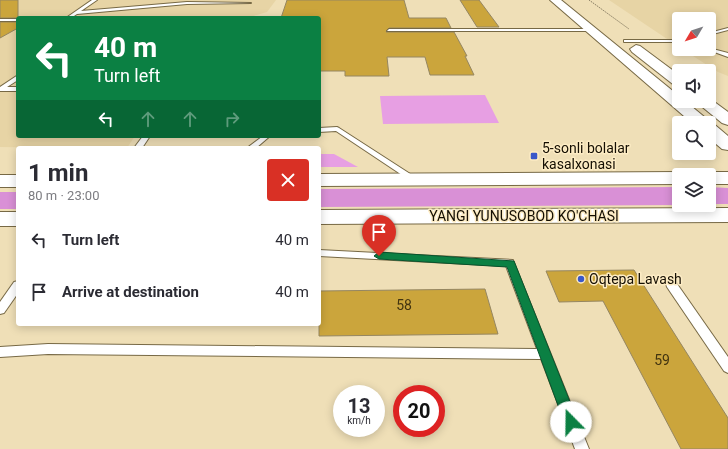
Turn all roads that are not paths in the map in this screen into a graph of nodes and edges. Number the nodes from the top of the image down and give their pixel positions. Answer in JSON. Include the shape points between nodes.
{"nodes":[{"id":1,"x":95,"y":0,"type":"edge"},
{"id":2,"x":555,"y":0,"type":"edge"},
{"id":3,"x":572,"y":0,"type":"edge"},
{"id":4,"x":194,"y":1,"type":"edge"},
{"id":5,"x":249,"y":3,"type":"dead end"},
{"id":6,"x":583,"y":8,"type":"dead end"},
{"id":7,"x":77,"y":13,"type":"junction"},
{"id":8,"x":72,"y":16,"type":"edge"},
{"id":9,"x":0,"y":20,"type":"edge"},
{"id":10,"x":16,"y":20,"type":"edge"},
{"id":11,"x":728,"y":29,"type":"edge"},
{"id":12,"x":389,"y":30,"type":"dead end"},
{"id":13,"x":592,"y":30,"type":"junction"},
{"id":14,"x":716,"y":32,"type":"edge"},
{"id":15,"x":615,"y":33,"type":"dead end"},
{"id":16,"x":626,"y":41,"type":"junction"},
{"id":17,"x":672,"y":41,"type":"edge"},
{"id":18,"x":716,"y":51,"type":"edge"},
{"id":19,"x":728,"y":55,"type":"edge"},
{"id":20,"x":672,"y":77,"type":"edge"},
{"id":21,"x":16,"y":78,"type":"edge"},
{"id":22,"x":0,"y":89,"type":"edge"},
{"id":23,"x":16,"y":89,"type":"edge"},
{"id":24,"x":712,"y":108,"type":"edge"},
{"id":25,"x":694,"y":116,"type":"edge"},
{"id":26,"x":728,"y":120,"type":"edge"},
{"id":27,"x":321,"y":130,"type":"edge"},
{"id":28,"x":716,"y":135,"type":"edge"},
{"id":29,"x":264,"y":138,"type":"edge"},
{"id":30,"x":728,"y":145,"type":"edge"},
{"id":31,"x":254,"y":146,"type":"edge"},
{"id":32,"x":672,"y":178,"type":"edge"},
{"id":33,"x":716,"y":178,"type":"edge"},
{"id":34,"x":728,"y":178,"type":"edge"},
{"id":35,"x":414,"y":179,"type":"junction"},
{"id":36,"x":321,"y":180,"type":"edge"},
{"id":37,"x":0,"y":181,"type":"edge"},
{"id":38,"x":16,"y":181,"type":"edge"},
{"id":39,"x":728,"y":215,"type":"edge"},
{"id":40,"x":321,"y":217,"type":"edge"},
{"id":41,"x":0,"y":219,"type":"edge"},
{"id":42,"x":16,"y":219,"type":"edge"},
{"id":43,"x":321,"y":253,"type":"edge"},
{"id":44,"x":671,"y":284,"type":"dead end"},
{"id":45,"x":16,"y":288,"type":"edge"},
{"id":46,"x":0,"y":310,"type":"edge"},
{"id":47,"x":0,"y":352,"type":"edge"},
{"id":48,"x":544,"y":354,"type":"junction"},
{"id":49,"x":728,"y":367,"type":"edge"},
{"id":50,"x":582,"y":449,"type":"edge"}],
"edges":[{"from":1,"to":7,"type":"lane"},
{"from":2,"to":13,"type":"main road"},
{"from":3,"to":6,"type":"main road"},
{"from":4,"to":5,"type":"lane"},
{"from":4,"to":7,"type":"lane"},
{"from":7,"to":8,"type":"lane"},
{"from":9,"to":10,"type":"lane"},
{"from":11,"to":14,"type":"lane"},
{"from":12,"to":13,"type":"lane"},
{"from":13,"to":25,"type":"main road"},
{"from":15,"to":16,"type":"main road"},
{"from":16,"to":17,"type":"lane"},
{"from":16,"to":20,"type":"main road"},
{"from":18,"to":19,"type":"lane"},
{"from":21,"to":22,"type":"lane"},
{"from":22,"to":23,"type":"lane"},
{"from":24,"to":26,"type":"main road"},
{"from":27,"to":35,"type":"lane","via":[[337,129]]},
{"from":28,"to":30,"type":"main road"},
{"from":29,"to":31,"type":"lane"},
{"from":32,"to":35,"type":"main road"},
{"from":33,"to":34,"type":"main road"},
{"from":35,"to":36,"type":"main road"},
{"from":37,"to":38,"type":"main road"},
{"from":39,"to":40,"type":"main road","name":"YANGI YUNUSOBOD KO'CHASI"},
{"from":41,"to":42,"type":"main road"},
{"from":43,"to":48,"type":"lane","via":[[510,263]]},
{"from":44,"to":49,"type":"lane"},
{"from":45,"to":46,"type":"lane"},
{"from":47,"to":48,"type":"lane","via":[[56,349]]},
{"from":48,"to":50,"type":"lane"}]}
